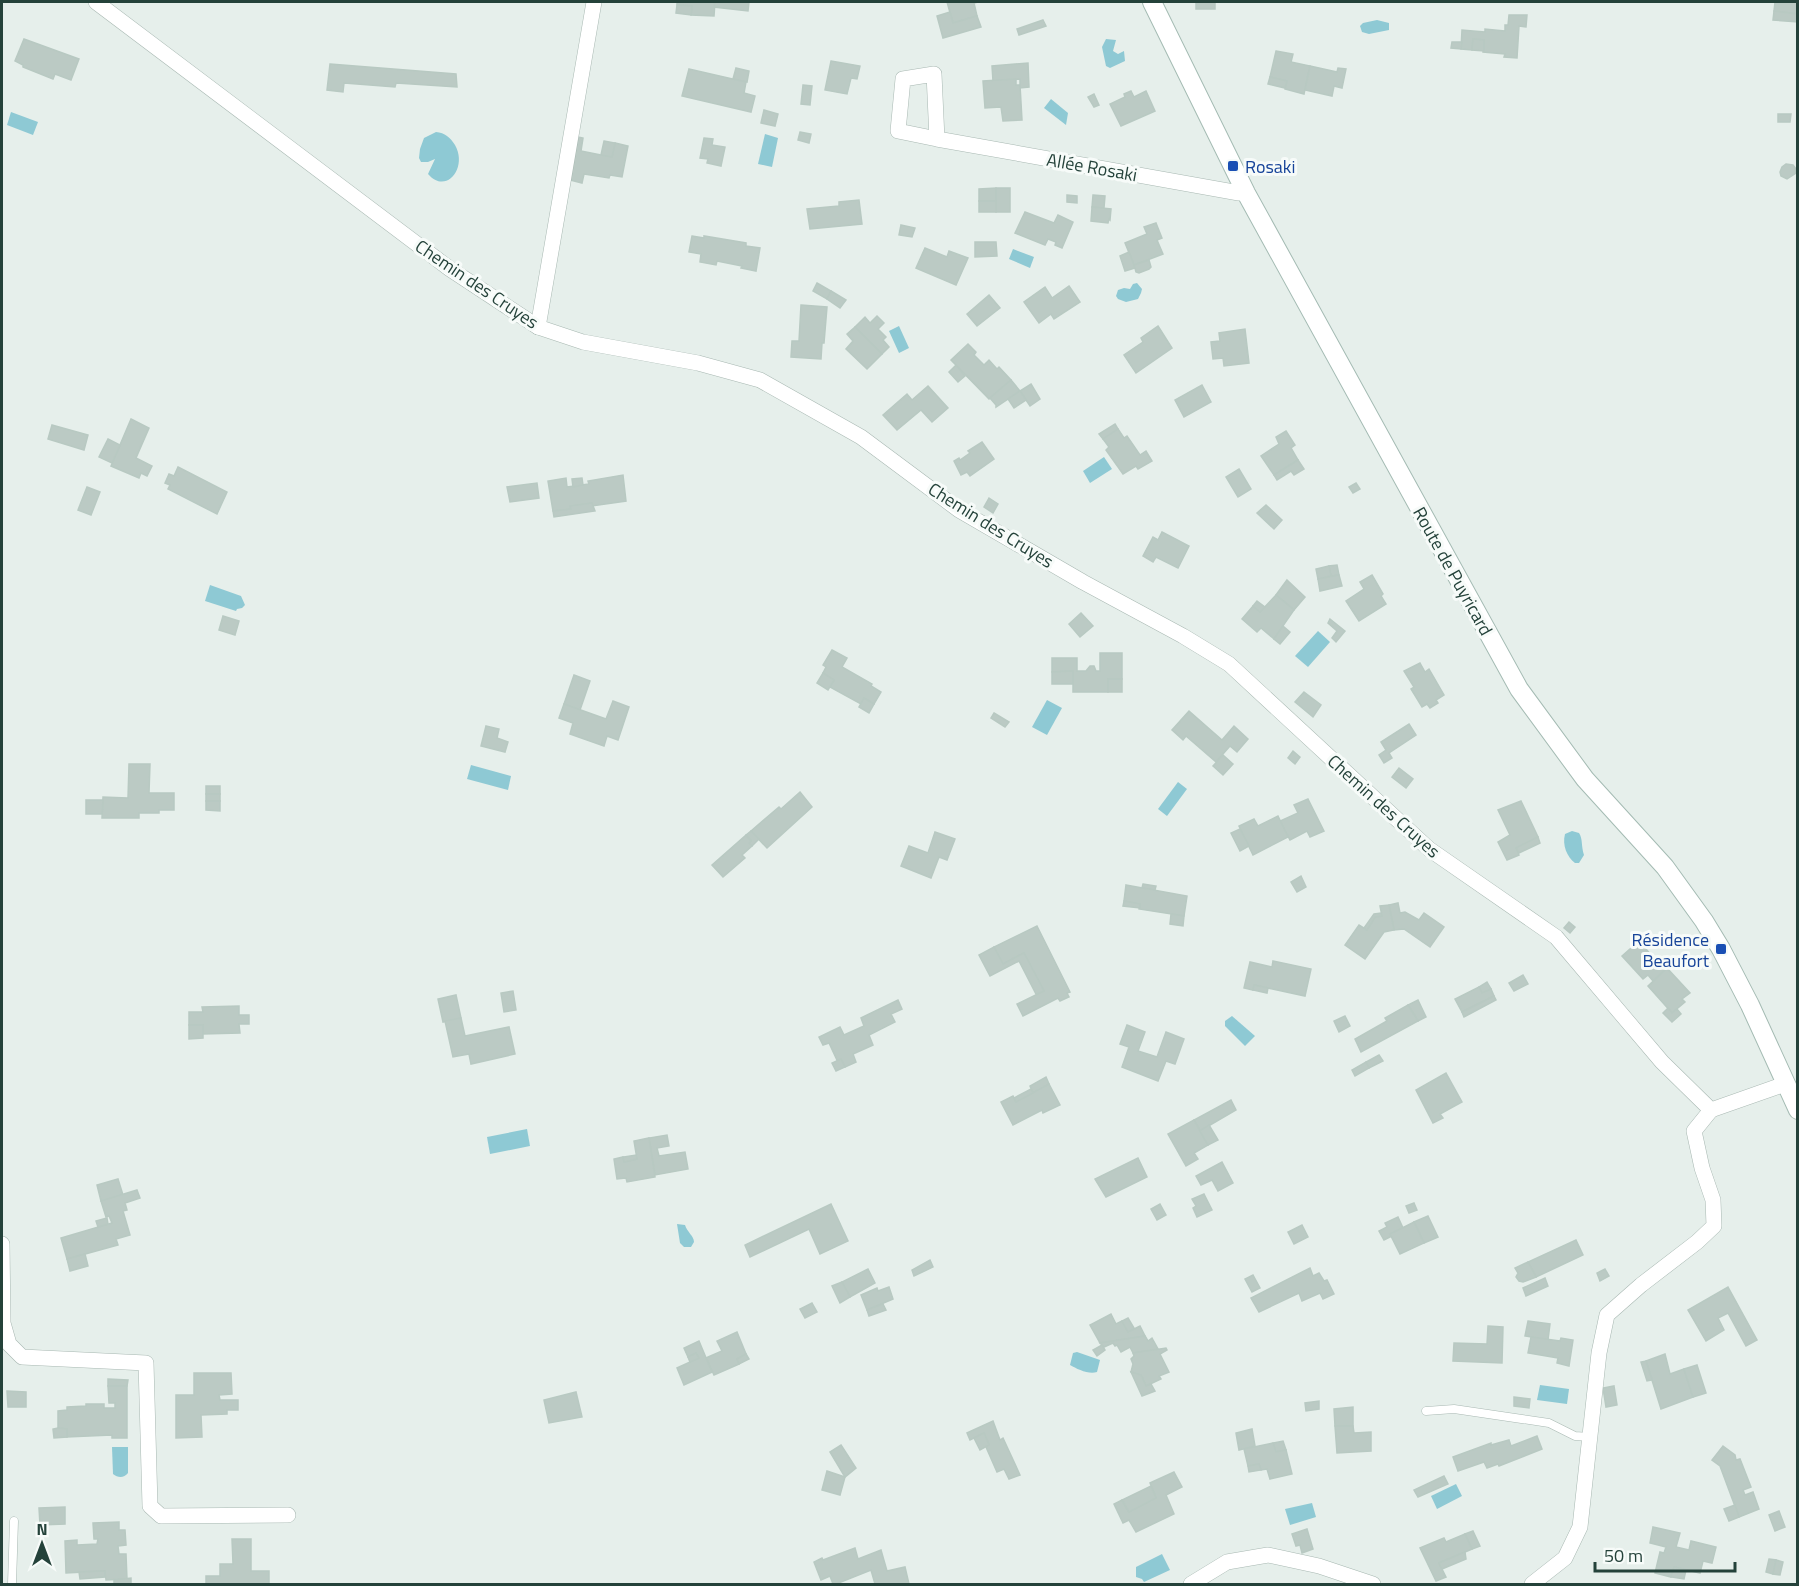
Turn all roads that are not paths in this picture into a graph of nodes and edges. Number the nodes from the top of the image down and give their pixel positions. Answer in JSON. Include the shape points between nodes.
{"nodes":[{"id":1,"x":96,"y":2,"type":"edge"},
{"id":2,"x":594,"y":2,"type":"edge"},
{"id":3,"x":1152,"y":2,"type":"edge"},
{"id":4,"x":937,"y":139,"type":"junction"},
{"id":5,"x":1246,"y":193,"type":"junction"},
{"id":6,"x":538,"y":327,"type":"junction"},
{"id":7,"x":1785,"y":1084,"type":"junction"},
{"id":8,"x":1711,"y":1110,"type":"junction"},
{"id":9,"x":1797,"y":1110,"type":"edge"},
{"id":10,"x":2,"y":1244,"type":"edge"},
{"id":11,"x":1426,"y":1411,"type":"dead end"},
{"id":12,"x":1590,"y":1437,"type":"junction"},
{"id":13,"x":288,"y":1515,"type":"dead end"},
{"id":14,"x":14,"y":1521,"type":"dead end"},
{"id":15,"x":12,"y":1584,"type":"edge"},
{"id":16,"x":1191,"y":1584,"type":"edge"},
{"id":17,"x":1373,"y":1584,"type":"edge"},
{"id":18,"x":1532,"y":1584,"type":"edge"}],
"edges":[{"from":1,"to":6,"type":"street","name":"Chemin des Cruyes","via":[[450,270]]},
{"from":2,"to":6,"type":"street"},
{"from":3,"to":5,"type":"main road","name":"Route de Puyricard"},
{"from":4,"to":4,"type":"street","name":"Allée Rosaki","via":[[934,74],[903,79],[898,131]]},
{"from":4,"to":5,"type":"street","name":"Allée Rosaki"},
{"from":5,"to":7,"type":"main road","name":"Route de Puyricard","via":[[1519,689],[1585,779],[1665,867],[1704,921],[1750,1005]]},
{"from":6,"to":8,"type":"street","name":"Chemin des Cruyes","via":[[584,342],[698,363],[760,380],[861,437],[959,510],[1229,664],[1429,849],[1556,936],[1662,1062]]},
{"from":7,"to":8,"type":"street"},
{"from":7,"to":9,"type":"main road","name":"Route de Puyricard"},
{"from":8,"to":12,"type":"street","via":[[1694,1131],[1713,1200],[1714,1226],[1607,1315]]},
{"from":10,"to":13,"type":"street","via":[[3,1323],[9,1344],[22,1357],[146,1363],[150,1506],[161,1516]]},
{"from":11,"to":12,"type":"lane","via":[[1454,1409],[1549,1423],[1575,1436]]},
{"from":12,"to":18,"type":"street","via":[[1580,1527],[1565,1558]]},
{"from":14,"to":15,"type":"lane"},
{"from":16,"to":17,"type":"street","via":[[1227,1562],[1268,1555]]}]}
